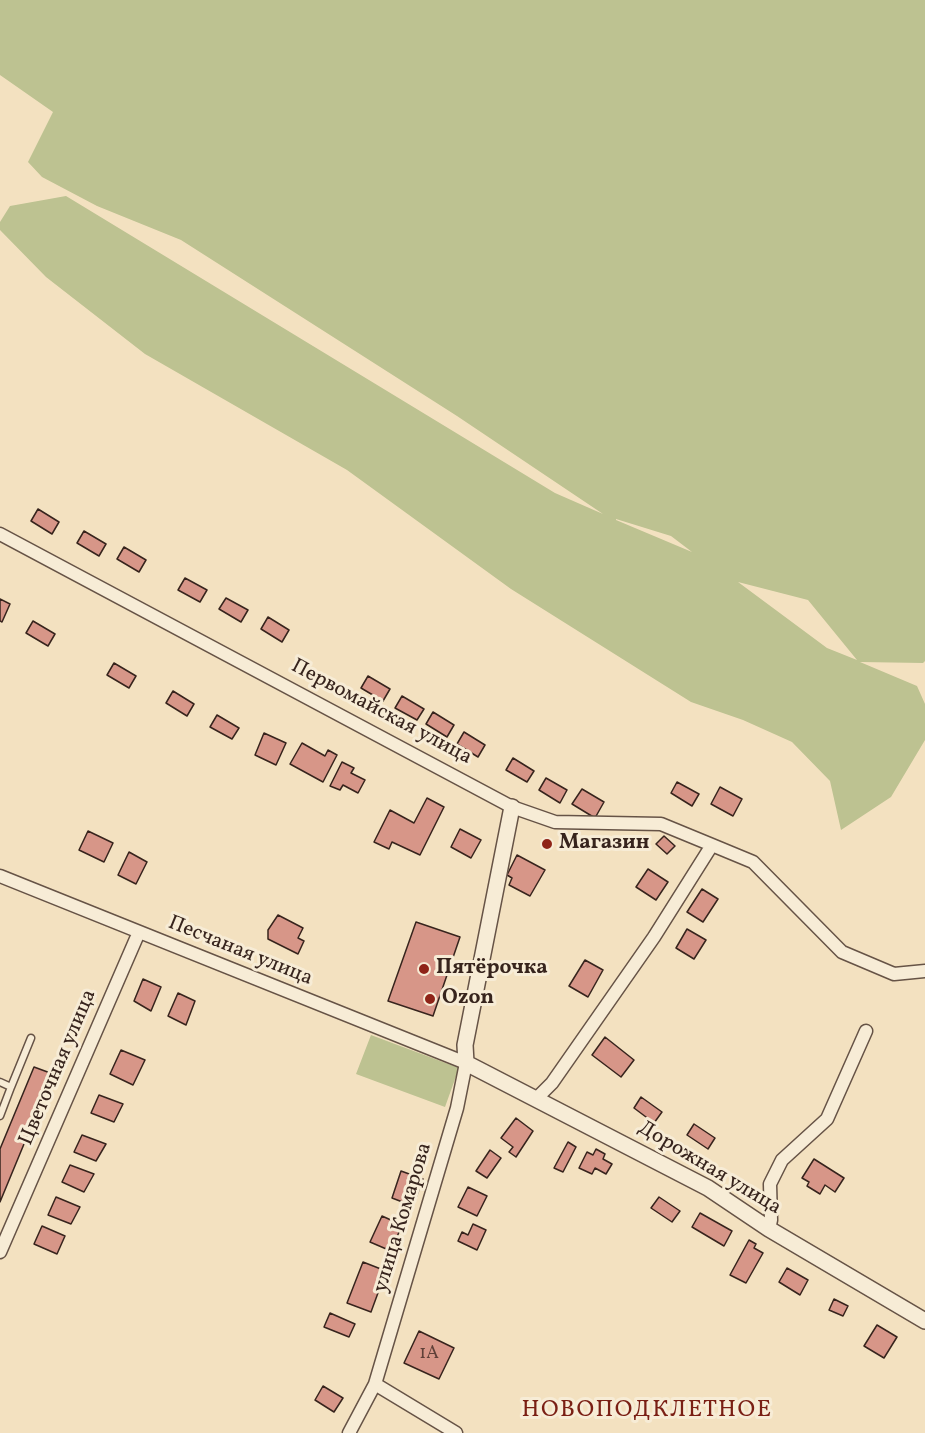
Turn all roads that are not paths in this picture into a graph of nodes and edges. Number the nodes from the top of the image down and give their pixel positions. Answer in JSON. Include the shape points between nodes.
{"nodes":[{"id":1,"x":0,"y":534,"type":"edge"},
{"id":2,"x":512,"y":807,"type":"junction"},
{"id":3,"x":712,"y":845,"type":"junction"},
{"id":4,"x":0,"y":876,"type":"edge"},
{"id":5,"x":139,"y":932,"type":"junction"},
{"id":6,"x":925,"y":971,"type":"edge"},
{"id":7,"x":866,"y":1030,"type":"dead end"},
{"id":8,"x":31,"y":1038,"type":"dead end"},
{"id":9,"x":466,"y":1063,"type":"junction"},
{"id":10,"x":0,"y":1082,"type":"edge"},
{"id":11,"x":12,"y":1087,"type":"junction"},
{"id":12,"x":537,"y":1098,"type":"junction"},
{"id":13,"x":0,"y":1116,"type":"edge"},
{"id":14,"x":769,"y":1229,"type":"junction"},
{"id":15,"x":1,"y":1248,"type":"edge"},
{"id":16,"x":925,"y":1321,"type":"edge"},
{"id":17,"x":375,"y":1384,"type":"junction"},
{"id":18,"x":349,"y":1433,"type":"edge"},
{"id":19,"x":456,"y":1433,"type":"edge"}],
"edges":[{"from":1,"to":2,"type":"street","name":"Первомайская улица"},
{"from":2,"to":3,"type":"street","name":"Первомайская улица","via":[[555,822],[661,824]]},
{"from":2,"to":9,"type":"street","via":[[465,1045]]},
{"from":3,"to":6,"type":"street","name":"Первомайская улица","via":[[753,862],[842,952],[894,974]]},
{"from":3,"to":12,"type":"street","via":[[654,937],[552,1083]]},
{"from":4,"to":5,"type":"street","name":"Песчаная улица"},
{"from":5,"to":9,"type":"street","name":"Песчаная улица"},
{"from":5,"to":15,"type":"street","name":"Цветочная улица"},
{"from":7,"to":14,"type":"street","via":[[826,1119],[782,1160],[770,1184]]},
{"from":8,"to":11,"type":"lane"},
{"from":9,"to":12,"type":"street","name":"Дорожная улица"},
{"from":9,"to":17,"type":"street","name":"улица Комарова","via":[[457,1108]]},
{"from":10,"to":11,"type":"lane"},
{"from":11,"to":13,"type":"lane"},
{"from":12,"to":14,"type":"street","name":"Дорожная улица","via":[[708,1188]]},
{"from":14,"to":16,"type":"street","name":"Дорожная улица"},
{"from":17,"to":18,"type":"street","name":"улица Комарова"},
{"from":17,"to":19,"type":"street"}]}
